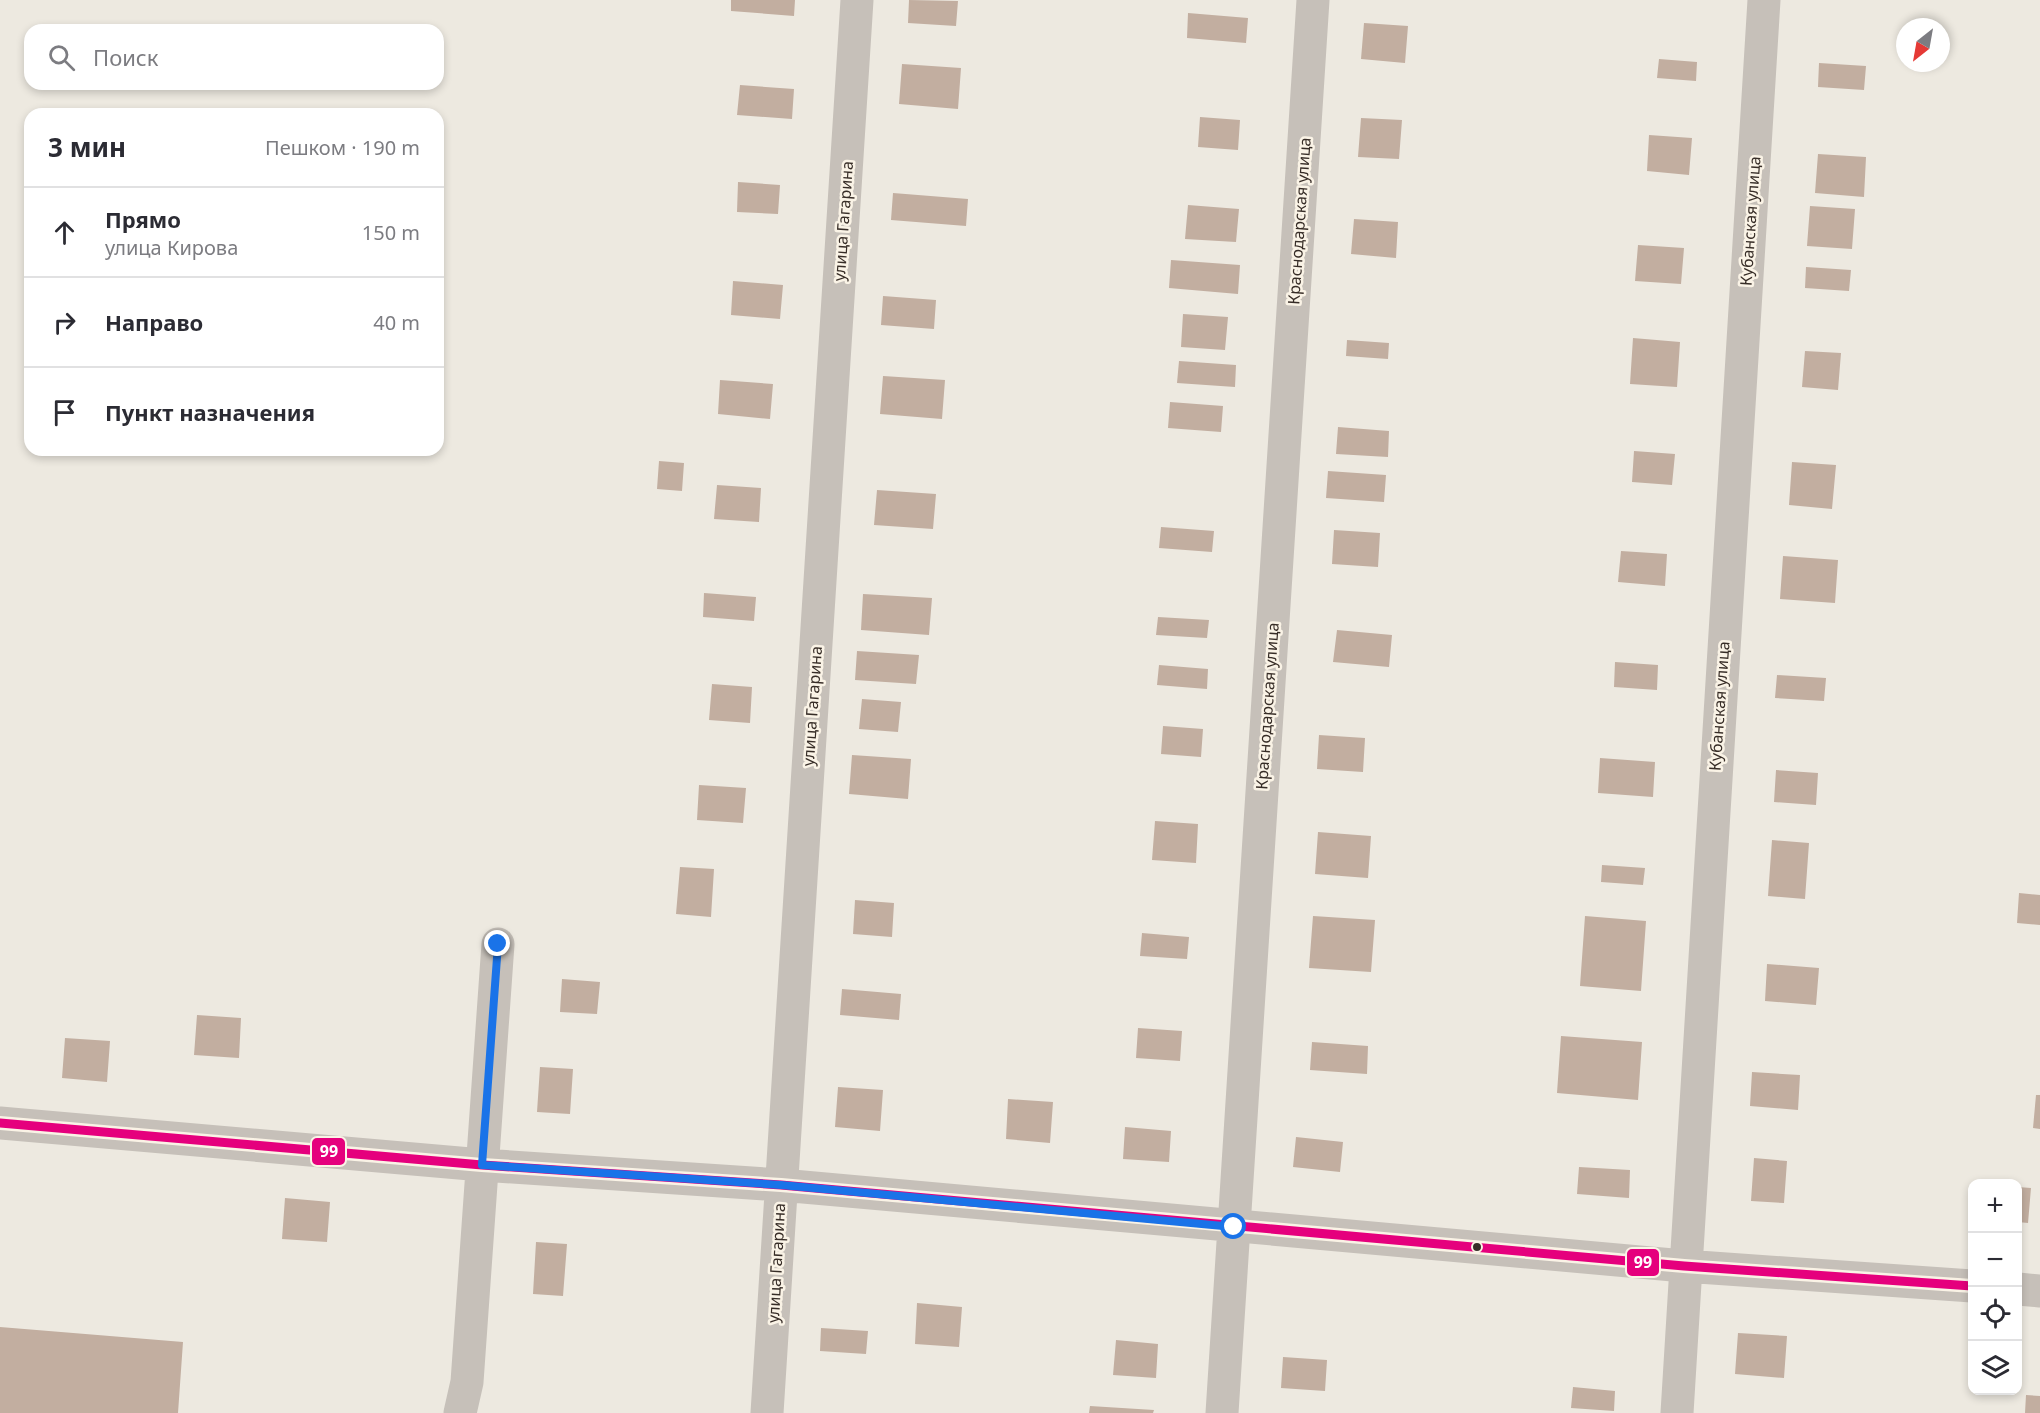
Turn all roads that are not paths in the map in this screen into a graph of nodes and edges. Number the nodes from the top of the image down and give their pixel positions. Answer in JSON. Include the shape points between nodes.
{"nodes":[{"id":1,"x":857,"y":0,"type":"edge"},
{"id":2,"x":1313,"y":0,"type":"edge"},
{"id":3,"x":1764,"y":0,"type":"edge"},
{"id":4,"x":498,"y":944,"type":"dead end"},
{"id":5,"x":0,"y":1123,"type":"edge"},
{"id":6,"x":482,"y":1165,"type":"junction"},
{"id":7,"x":781,"y":1185,"type":"junction"},
{"id":8,"x":1234,"y":1227,"type":"junction"},
{"id":9,"x":1684,"y":1266,"type":"junction"},
{"id":10,"x":1968,"y":1286,"type":"edge"},
{"id":11,"x":2022,"y":1289,"type":"edge"},
{"id":12,"x":2040,"y":1291,"type":"edge"},
{"id":13,"x":460,"y":1413,"type":"edge"},
{"id":14,"x":767,"y":1413,"type":"edge"},
{"id":15,"x":1222,"y":1413,"type":"edge"},
{"id":16,"x":1677,"y":1413,"type":"edge"}],
"edges":[{"from":1,"to":7,"type":"street","name":"улица Гагарина"},
{"from":2,"to":8,"type":"street","name":"Краснодарская улица"},
{"from":3,"to":9,"type":"street","name":"Кубанская улица"},
{"from":4,"to":6,"type":"street"},
{"from":5,"to":6,"type":"street"},
{"from":6,"to":7,"type":"street"},
{"from":6,"to":13,"type":"street","via":[[467,1382]]},
{"from":7,"to":8,"type":"street"},
{"from":7,"to":14,"type":"street","name":"улица Гагарина"},
{"from":8,"to":9,"type":"street"},
{"from":8,"to":15,"type":"street","name":"Краснодарская улица"},
{"from":9,"to":10,"type":"street"},
{"from":9,"to":16,"type":"street","name":"Кубанская улица"},
{"from":11,"to":12,"type":"street"}]}
